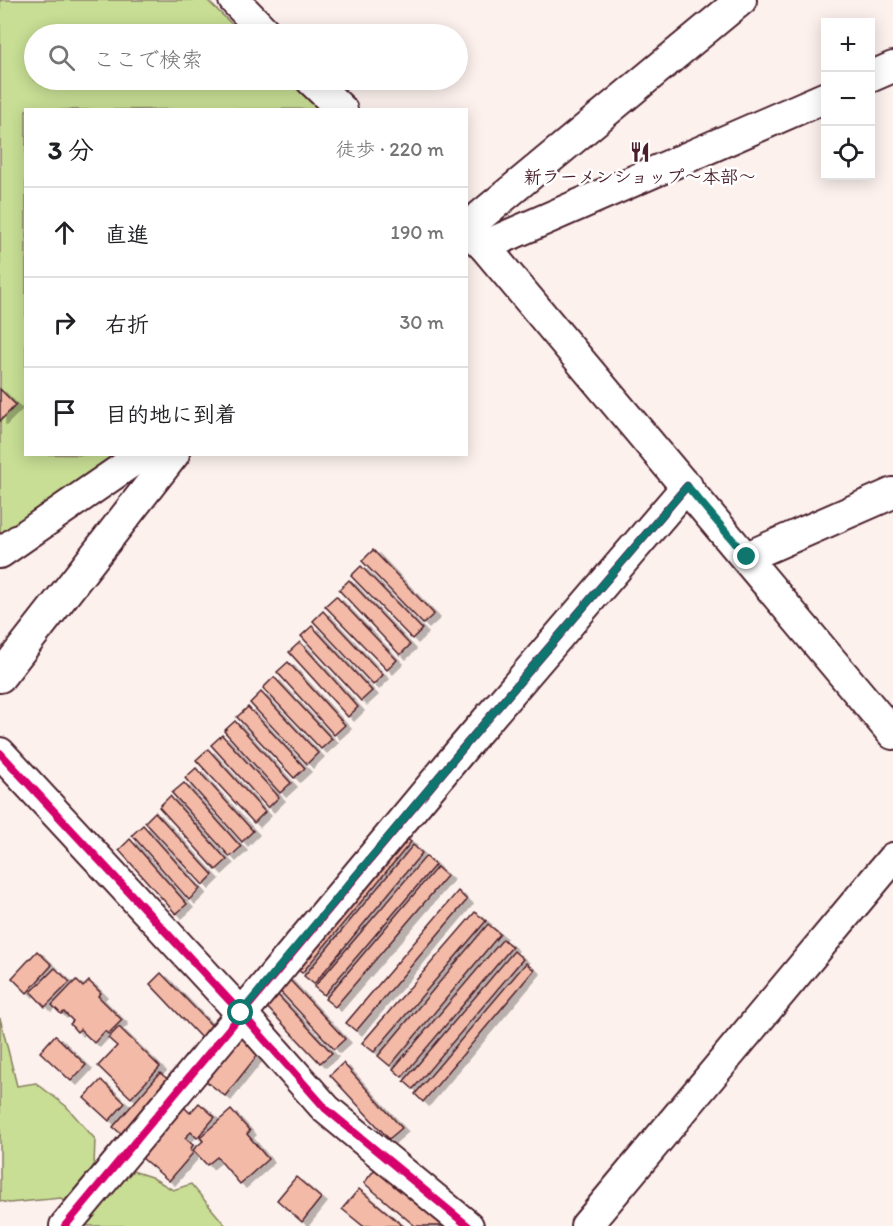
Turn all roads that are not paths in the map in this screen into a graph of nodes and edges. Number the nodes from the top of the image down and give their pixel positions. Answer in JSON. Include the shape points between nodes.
{"nodes":[{"id":1,"x":234,"y":0,"type":"edge"},
{"id":2,"x":741,"y":0,"type":"edge"},
{"id":3,"x":257,"y":24,"type":"edge"},
{"id":4,"x":893,"y":68,"type":"edge"},
{"id":5,"x":875,"y":75,"type":"edge"},
{"id":6,"x":321,"y":90,"type":"edge"},
{"id":7,"x":821,"y":99,"type":"edge"},
{"id":8,"x":340,"y":108,"type":"edge"},
{"id":9,"x":472,"y":234,"type":"edge"},
{"id":10,"x":140,"y":456,"type":"edge"},
{"id":11,"x":172,"y":456,"type":"edge"},
{"id":12,"x":687,"y":486,"type":"junction"},
{"id":13,"x":893,"y":493,"type":"edge"},
{"id":14,"x":0,"y":554,"type":"edge"},
{"id":15,"x":747,"y":557,"type":"junction"},
{"id":16,"x":0,"y":677,"type":"edge"},
{"id":17,"x":893,"y":734,"type":"edge"},
{"id":18,"x":0,"y":753,"type":"edge"},
{"id":19,"x":893,"y":858,"type":"edge"},
{"id":20,"x":241,"y":1013,"type":"junction"},
{"id":21,"x":65,"y":1226,"type":"edge"},
{"id":22,"x":468,"y":1226,"type":"edge"},
{"id":23,"x":586,"y":1226,"type":"edge"}],
"edges":[{"from":1,"to":3,"type":"street"},
{"from":2,"to":9,"type":"street"},
{"from":4,"to":5,"type":"street"},
{"from":6,"to":8,"type":"street"},
{"from":7,"to":9,"type":"street"},
{"from":9,"to":12,"type":"street"},
{"from":10,"to":14,"type":"street"},
{"from":11,"to":16,"type":"street"},
{"from":12,"to":15,"type":"street"},
{"from":12,"to":20,"type":"street"},
{"from":13,"to":15,"type":"street"},
{"from":15,"to":17,"type":"street"},
{"from":18,"to":20,"type":"street"},
{"from":19,"to":23,"type":"street"},
{"from":20,"to":21,"type":"street"},
{"from":20,"to":22,"type":"street","via":[[326,1109]]}]}
